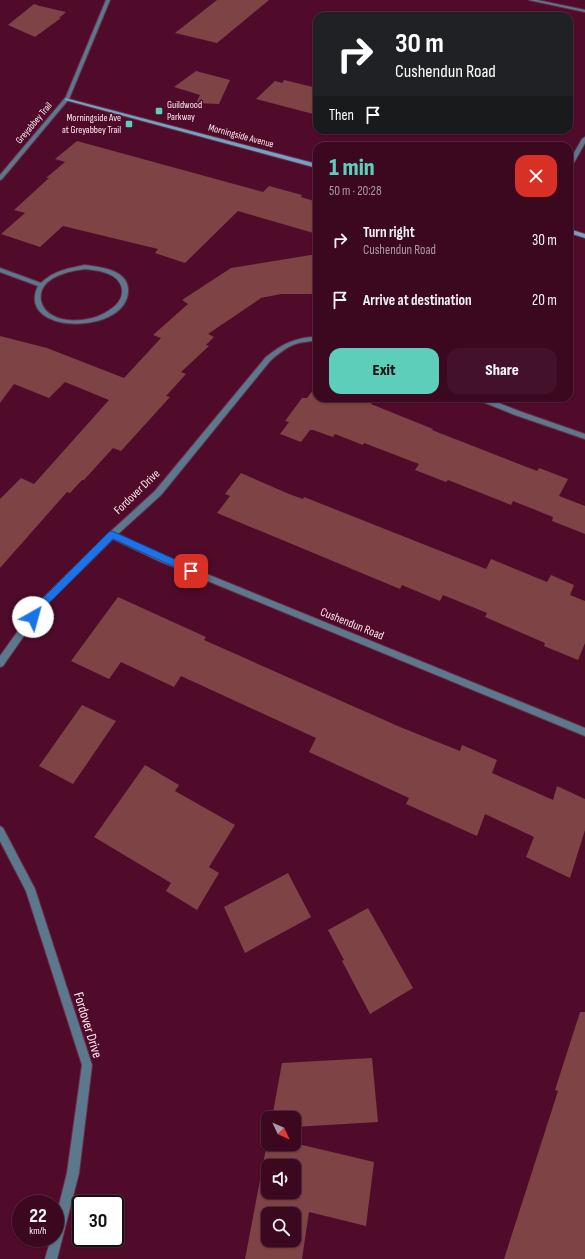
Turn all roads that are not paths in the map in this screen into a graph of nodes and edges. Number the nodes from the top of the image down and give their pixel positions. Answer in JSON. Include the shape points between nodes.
{"nodes":[{"id":1,"x":108,"y":0,"type":"edge"},
{"id":2,"x":532,"y":0,"type":"edge"},
{"id":3,"x":585,"y":11,"type":"edge"},
{"id":4,"x":67,"y":99,"type":"junction"},
{"id":5,"x":585,"y":140,"type":"edge"},
{"id":6,"x":573,"y":160,"type":"edge"},
{"id":7,"x":313,"y":165,"type":"edge"},
{"id":8,"x":0,"y":178,"type":"edge"},
{"id":9,"x":573,"y":232,"type":"edge"},
{"id":10,"x":585,"y":236,"type":"edge"},
{"id":11,"x":0,"y":270,"type":"edge"},
{"id":12,"x":42,"y":285,"type":"junction"},
{"id":13,"x":313,"y":339,"type":"edge"},
{"id":14,"x":490,"y":402,"type":"edge"},
{"id":15,"x":585,"y":437,"type":"edge"},
{"id":16,"x":112,"y":535,"type":"junction"},
{"id":17,"x":0,"y":663,"type":"edge"},
{"id":18,"x":585,"y":732,"type":"edge"},
{"id":19,"x":0,"y":831,"type":"edge"},
{"id":20,"x":50,"y":1259,"type":"edge"}],
"edges":[{"from":1,"to":4,"type":"street"},
{"from":2,"to":3,"type":"street"},
{"from":4,"to":7,"type":"main road","name":"Morningside Avenue"},
{"from":4,"to":8,"type":"street","name":"Greyabbey Trail"},
{"from":5,"to":6,"type":"street"},
{"from":9,"to":10,"type":"main road"},
{"from":11,"to":12,"type":"street"},
{"from":12,"to":12,"type":"street","via":[[37,296],[39,306],[46,314],[57,320],[72,322],[103,317],[116,310],[124,301],[127,292],[119,276],[98,267],[72,268],[59,272]]},
{"from":13,"to":16,"type":"street","name":"Fordover Drive","via":[[304,338],[285,344],[268,359],[158,493]]},
{"from":14,"to":15,"type":"street"},
{"from":16,"to":17,"type":"street","name":"Fordover Drive","via":[[41,605]]},
{"from":16,"to":18,"type":"street","name":"Cushendun Road","via":[[162,559]]},
{"from":19,"to":20,"type":"street","name":"Fordover Drive","via":[[30,889],[87,1065],[73,1173]]}]}
